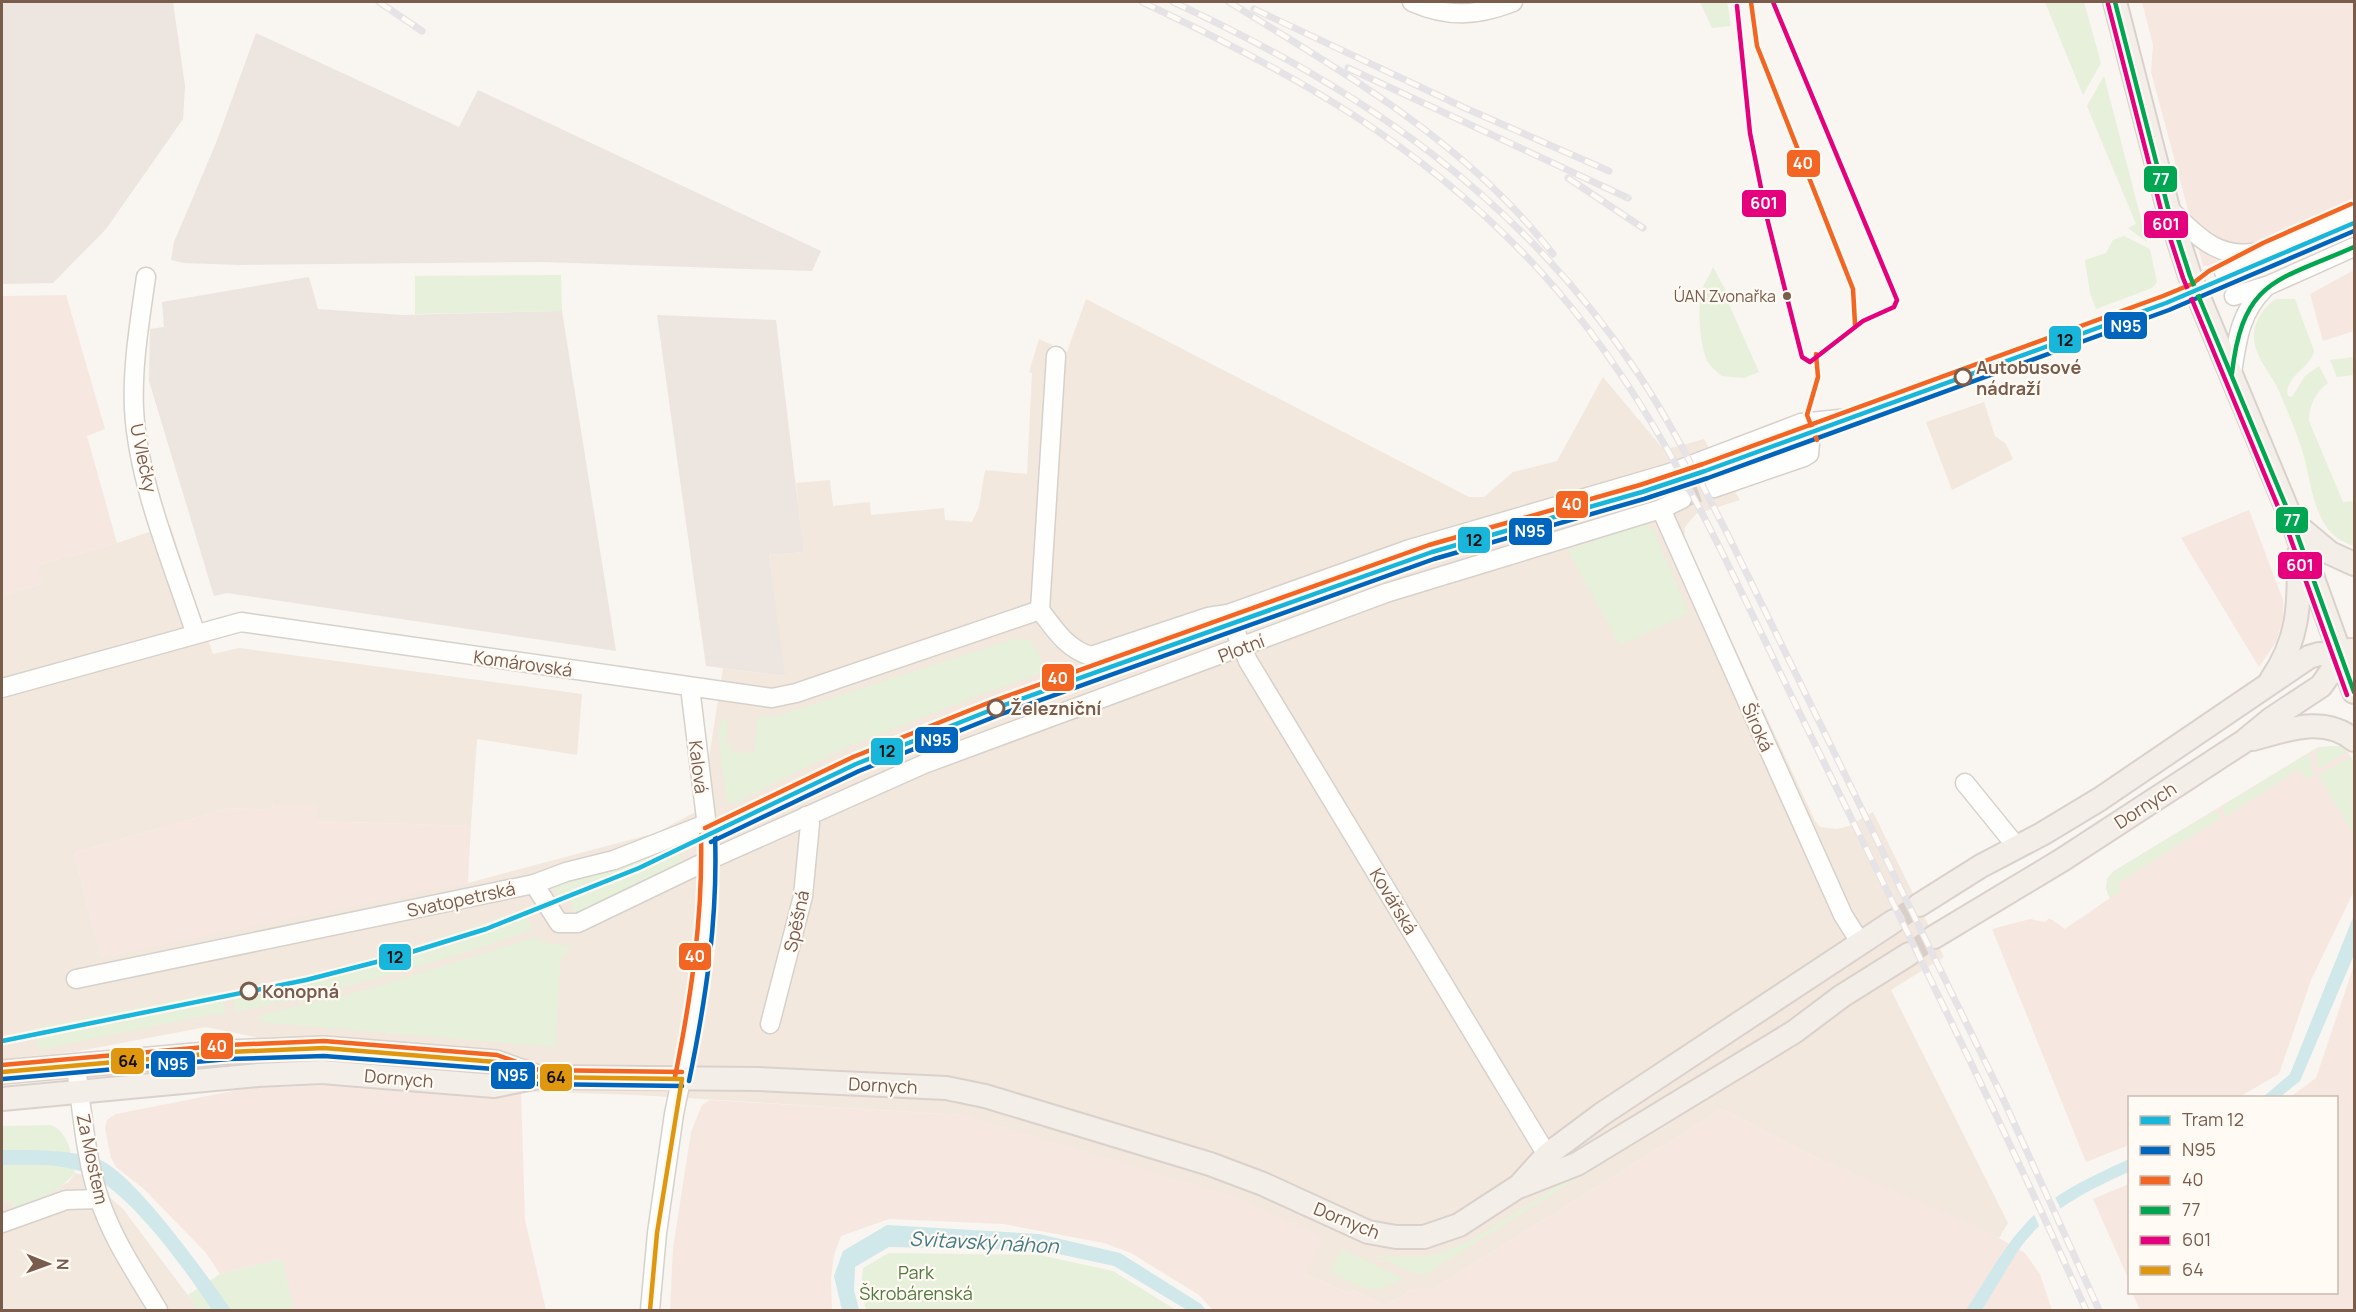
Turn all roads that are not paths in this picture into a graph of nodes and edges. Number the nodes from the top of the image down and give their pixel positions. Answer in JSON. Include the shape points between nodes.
{"nodes":[{"id":1,"x":1412,"y":2,"type":"edge"},
{"id":2,"x":2115,"y":2,"type":"edge"},
{"id":3,"x":1507,"y":4,"type":"edge"},
{"id":4,"x":2168,"y":208,"type":"junction"},
{"id":5,"x":2355,"y":211,"type":"edge"},
{"id":6,"x":2355,"y":247,"type":"edge"},
{"id":7,"x":2266,"y":250,"type":"junction"},
{"id":8,"x":2224,"y":272,"type":"dead end"},
{"id":9,"x":146,"y":277,"type":"dead end"},
{"id":10,"x":2269,"y":285,"type":"junction"},
{"id":11,"x":2196,"y":291,"type":"junction"},
{"id":12,"x":2234,"y":296,"type":"dead end"},
{"id":13,"x":1056,"y":356,"type":"dead end"},
{"id":14,"x":2232,"y":373,"type":"junction"},
{"id":15,"x":1810,"y":443,"type":"dead end"},
{"id":16,"x":1714,"y":488,"type":"tunnel mouth"},
{"id":17,"x":1682,"y":499,"type":"tunnel mouth"},
{"id":18,"x":1661,"y":509,"type":"junction"},
{"id":19,"x":2296,"y":530,"type":"junction"},
{"id":20,"x":2355,"y":564,"type":"edge"},
{"id":21,"x":1040,"y":610,"type":"junction"},
{"id":22,"x":1228,"y":614,"type":"junction"},
{"id":23,"x":195,"y":632,"type":"junction"},
{"id":24,"x":1240,"y":648,"type":"junction"},
{"id":25,"x":2348,"y":652,"type":"edge"},
{"id":26,"x":10,"y":686,"type":"edge"},
{"id":27,"x":690,"y":687,"type":"junction"},
{"id":28,"x":2264,"y":690,"type":"junction"},
{"id":29,"x":2355,"y":692,"type":"edge"},
{"id":30,"x":2355,"y":740,"type":"edge"},
{"id":31,"x":2243,"y":742,"type":"junction"},
{"id":32,"x":1965,"y":783,"type":"dead end"},
{"id":33,"x":806,"y":816,"type":"junction"},
{"id":34,"x":706,"y":824,"type":"junction"},
{"id":35,"x":2018,"y":847,"type":"junction"},
{"id":36,"x":709,"y":860,"type":"junction"},
{"id":37,"x":534,"y":884,"type":"junction"},
{"id":38,"x":1919,"y":905,"type":"tunnel mouth"},
{"id":39,"x":1894,"y":921,"type":"tunnel mouth"},
{"id":40,"x":1934,"y":937,"type":"tunnel mouth"},
{"id":41,"x":1860,"y":942,"type":"junction"},
{"id":42,"x":1909,"y":954,"type":"tunnel mouth"},
{"id":43,"x":76,"y":979,"type":"dead end"},
{"id":44,"x":770,"y":1024,"type":"dead end"},
{"id":45,"x":76,"y":1067,"type":"junction"},
{"id":46,"x":2,"y":1072,"type":"edge"},
{"id":47,"x":538,"y":1077,"type":"junction"},
{"id":48,"x":682,"y":1079,"type":"junction"},
{"id":49,"x":80,"y":1092,"type":"junction"},
{"id":50,"x":2,"y":1100,"type":"edge"},
{"id":51,"x":1547,"y":1155,"type":"junction"},
{"id":52,"x":1519,"y":1186,"type":"junction"},
{"id":53,"x":97,"y":1194,"type":"junction"},
{"id":54,"x":2,"y":1223,"type":"edge"},
{"id":55,"x":158,"y":1311,"type":"edge"},
{"id":56,"x":651,"y":1311,"type":"edge"}],
"edges":[{"from":1,"to":3,"type":"street","via":[[1461,15],[1491,11]]},
{"from":2,"to":4,"type":"main road"},
{"from":4,"to":7,"type":"street","via":[[2199,237],[2223,252],[2245,254]]},
{"from":4,"to":11,"type":"main road"},
{"from":5,"to":7,"type":"street"},
{"from":6,"to":10,"type":"street"},
{"from":7,"to":8,"type":"street"},
{"from":9,"to":23,"type":"street","name":"U Vlečky","via":[[136,346],[134,409],[144,474]]},
{"from":10,"to":12,"type":"street"},
{"from":10,"to":14,"type":"street","via":[[2250,304],[2240,324]]},
{"from":11,"to":14,"type":"main road"},
{"from":11,"to":22,"type":"street","name":"Plotní","via":[[1849,417],[1801,423],[1670,473],[1410,549]]},
{"from":13,"to":21,"type":"street"},
{"from":14,"to":19,"type":"main road"},
{"from":15,"to":16,"type":"street","via":[[1809,454]]},
{"from":17,"to":18,"type":"street","name":"Plotní"},
{"from":18,"to":24,"type":"street","name":"Plotní","via":[[1461,568]]},
{"from":18,"to":41,"type":"street","name":"Široká","via":[[1843,915]]},
{"from":19,"to":20,"type":"main road"},
{"from":19,"to":25,"type":"main road"},
{"from":19,"to":28,"type":"main road","via":[[2298,609],[2293,638]]},
{"from":21,"to":22,"type":"street","name":"Plotní","via":[[1060,637],[1091,656]]},
{"from":21,"to":27,"type":"street","name":"Komárovská","via":[[783,697],[762,698]]},
{"from":22,"to":24,"type":"street","name":"Kovářská"},
{"from":23,"to":26,"type":"street","name":"Komárovská"},
{"from":23,"to":27,"type":"street","name":"Komárovská","via":[[241,622]]},
{"from":24,"to":33,"type":"street","name":"Plotní","via":[[924,764]]},
{"from":24,"to":51,"type":"street","name":"Kovářská"},
{"from":25,"to":28,"type":"main road","name":"Dornych","via":[[2309,657]]},
{"from":25,"to":29,"type":"main road"},
{"from":25,"to":31,"type":"main road","name":"Dornych","via":[[2321,686]]},
{"from":27,"to":34,"type":"street","name":"Kalová"},
{"from":28,"to":35,"type":"main road","name":"Dornych","via":[[2093,804]]},
{"from":30,"to":31,"type":"main road","via":[[2327,727],[2306,726]]},
{"from":31,"to":40,"type":"main road","name":"Dornych","via":[[2062,860]]},
{"from":32,"to":35,"type":"street"},
{"from":33,"to":36,"type":"street","name":"Svatopetrská"},
{"from":33,"to":44,"type":"street","name":"Spěšná","via":[[810,824],[800,912]]},
{"from":34,"to":36,"type":"street","name":"Kalová"},
{"from":34,"to":37,"type":"street","via":[[614,860]]},
{"from":35,"to":38,"type":"main road","name":"Dornych"},
{"from":36,"to":37,"type":"street","name":"Svatopetrská","via":[[570,925],[556,920]]},
{"from":36,"to":48,"type":"street","name":"Kalová","via":[[698,997]]},
{"from":37,"to":43,"type":"street","name":"Svatopetrská"},
{"from":39,"to":41,"type":"main road","name":"Dornych"},
{"from":41,"to":51,"type":"main road","name":"Dornych"},
{"from":42,"to":52,"type":"main road","name":"Dornych","via":[[1794,1032],[1577,1164]]},
{"from":45,"to":46,"type":"main road"},
{"from":45,"to":47,"type":"main road","via":[[239,1051],[324,1048],[496,1062]]},
{"from":45,"to":49,"type":"street","name":"Za Mostem"},
{"from":47,"to":48,"type":"main road","name":"Dornych"},
{"from":47,"to":49,"type":"main road","name":"Dornych","via":[[494,1086],[322,1072]]},
{"from":48,"to":52,"type":"main road","name":"Dornych","via":[[780,1080],[966,1091],[1219,1167],[1361,1229],[1387,1236],[1424,1237],[1449,1230]]},
{"from":48,"to":56,"type":"street","name":"Kalová","via":[[657,1233]]},
{"from":49,"to":50,"type":"main road"},
{"from":49,"to":53,"type":"street","name":"Za Mostem"},
{"from":51,"to":52,"type":"main road","name":"Dornych"},
{"from":53,"to":54,"type":"street","via":[[66,1200]]},
{"from":53,"to":55,"type":"street","name":"Za Mostem","via":[[114,1235]]}]}
